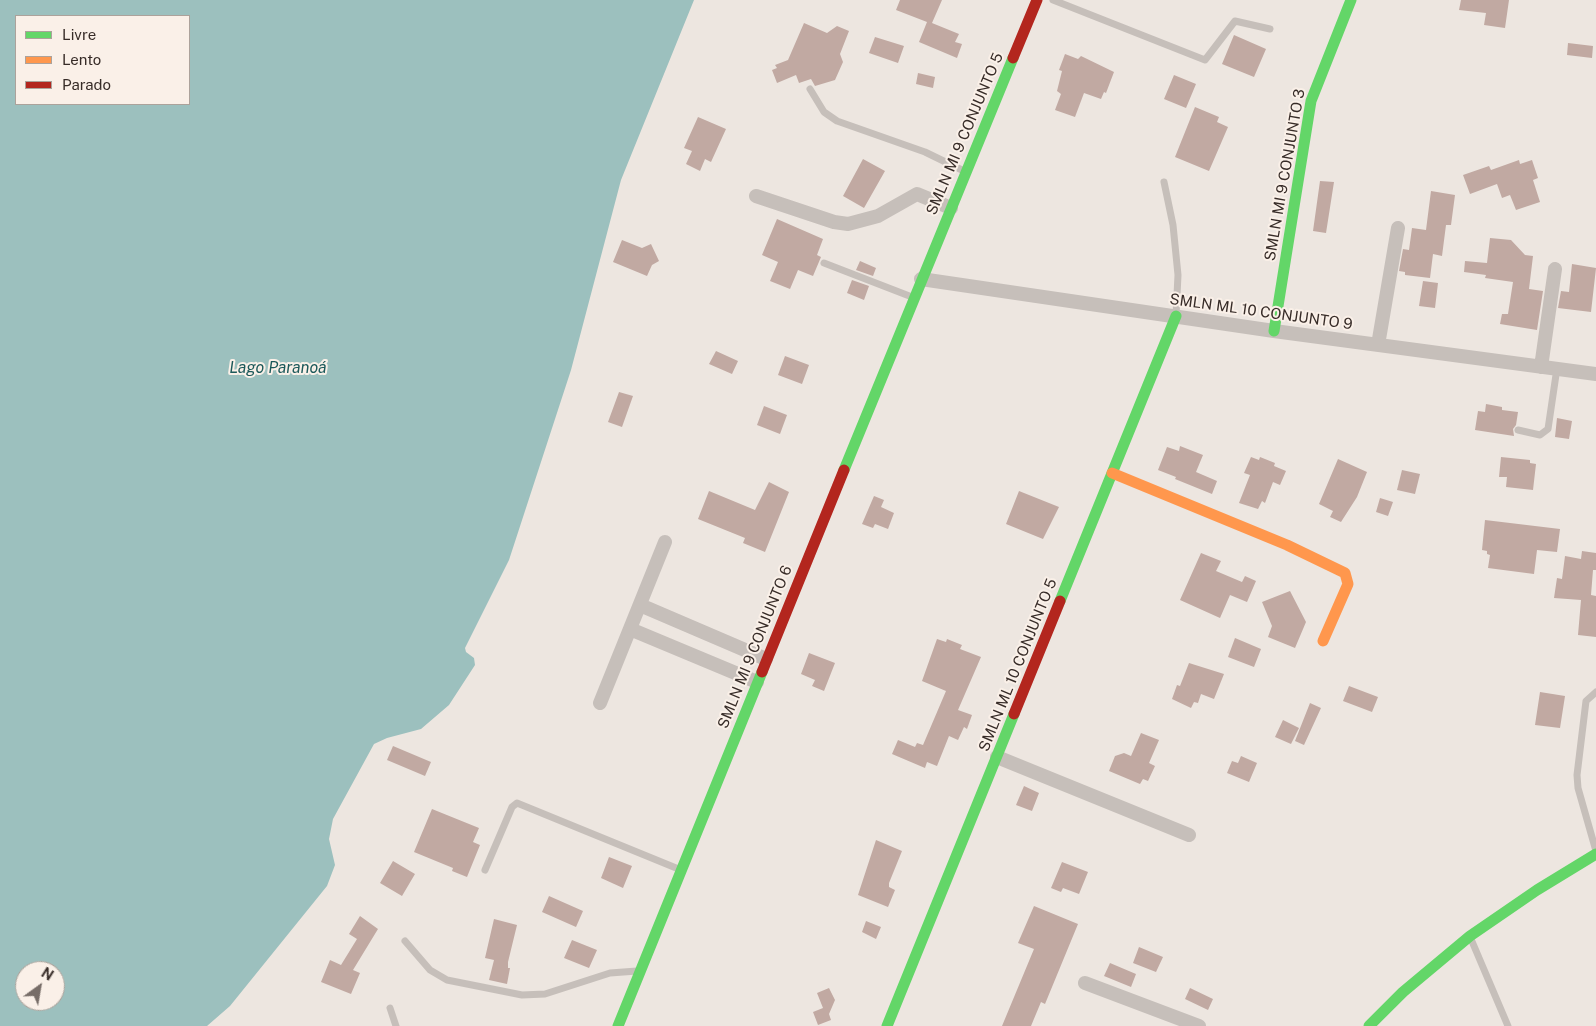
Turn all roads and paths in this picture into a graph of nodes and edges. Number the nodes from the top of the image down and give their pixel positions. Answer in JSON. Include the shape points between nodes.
{"nodes":[{"id":1,"x":1037,"y":0,"type":"edge"},
{"id":2,"x":1053,"y":0,"type":"edge"},
{"id":3,"x":1351,"y":0,"type":"edge"},
{"id":4,"x":1270,"y":29,"type":"dead end"},
{"id":5,"x":810,"y":89,"type":"dead end"},
{"id":6,"x":966,"y":172,"type":"junction"},
{"id":7,"x":1164,"y":182,"type":"dead end"},
{"id":8,"x":756,"y":196,"type":"dead end"},
{"id":9,"x":951,"y":208,"type":"junction"},
{"id":10,"x":1398,"y":228,"type":"dead end"},
{"id":11,"x":824,"y":263,"type":"dead end"},
{"id":12,"x":1555,"y":269,"type":"dead end"},
{"id":13,"x":921,"y":279,"type":"junction"},
{"id":14,"x":915,"y":298,"type":"junction"},
{"id":15,"x":1176,"y":316,"type":"junction"},
{"id":16,"x":1274,"y":330,"type":"junction"},
{"id":17,"x":1378,"y":345,"type":"junction"},
{"id":18,"x":1541,"y":366,"type":"junction"},
{"id":19,"x":1557,"y":368,"type":"junction"},
{"id":20,"x":1596,"y":374,"type":"edge"},
{"id":21,"x":1518,"y":430,"type":"dead end"},
{"id":22,"x":1112,"y":473,"type":"junction"},
{"id":23,"x":665,"y":542,"type":"dead end"},
{"id":24,"x":640,"y":605,"type":"junction"},
{"id":25,"x":630,"y":629,"type":"junction"},
{"id":26,"x":1323,"y":641,"type":"dead end"},
{"id":27,"x":766,"y":659,"type":"junction"},
{"id":28,"x":757,"y":682,"type":"junction"},
{"id":29,"x":1596,"y":692,"type":"edge"},
{"id":30,"x":600,"y":703,"type":"dead end"},
{"id":31,"x":997,"y":756,"type":"junction"},
{"id":32,"x":1190,"y":835,"type":"dead end"},
{"id":33,"x":1596,"y":854,"type":"edge"},
{"id":34,"x":486,"y":870,"type":"dead end"},
{"id":35,"x":681,"y":870,"type":"junction"},
{"id":36,"x":1470,"y":936,"type":"junction"},
{"id":37,"x":405,"y":941,"type":"dead end"},
{"id":38,"x":640,"y":971,"type":"junction"},
{"id":39,"x":1085,"y":983,"type":"dead end"},
{"id":40,"x":390,"y":1008,"type":"dead end"},
{"id":41,"x":396,"y":1026,"type":"edge"},
{"id":42,"x":618,"y":1026,"type":"edge"},
{"id":43,"x":887,"y":1026,"type":"edge"},
{"id":44,"x":1199,"y":1026,"type":"edge"},
{"id":45,"x":1369,"y":1026,"type":"edge"},
{"id":46,"x":1508,"y":1026,"type":"edge"}],
"edges":[{"from":1,"to":6,"type":"street","name":"SMLN MI 9 CONJUNTO 5"},
{"from":2,"to":4,"type":"lane","via":[[1205,60],[1235,21]]},
{"from":3,"to":16,"type":"street","name":"SMLN MI 9 CONJUNTO 3","via":[[1311,101]]},
{"from":5,"to":6,"type":"lane","via":[[824,112],[837,121],[925,152]]},
{"from":6,"to":9,"type":"street","name":"SMLN MI 9 CONJUNTO 5"},
{"from":7,"to":15,"type":"lane","via":[[1178,274]]},
{"from":8,"to":9,"type":"street","via":[[848,224],[878,216],[917,194]]},
{"from":9,"to":13,"type":"street","name":"SMLN MI 9 CONJUNTO 5"},
{"from":10,"to":17,"type":"street"},
{"from":11,"to":14,"type":"lane"},
{"from":12,"to":18,"type":"street"},
{"from":13,"to":14,"type":"street","name":"SMLN MI 9 CONJUNTO 6"},
{"from":13,"to":15,"type":"street","name":"SMLN ML 10 CONJUNTO 9"},
{"from":14,"to":27,"type":"street","name":"SMLN MI 9 CONJUNTO 6"},
{"from":15,"to":16,"type":"street","name":"SMLN ML 10 CONJUNTO 9"},
{"from":15,"to":22,"type":"street","name":"SMLN ML 10 CONJUNTO 5"},
{"from":16,"to":17,"type":"street","name":"SMLN ML 10 CONJUNTO 9"},
{"from":17,"to":18,"type":"street","name":"SMLN ML 10 CONJUNTO 9"},
{"from":18,"to":19,"type":"street","name":"SMLN ML 10 CONJUNTO 9"},
{"from":19,"to":20,"type":"street","name":"SMLN ML 10 CONJUNTO 9"},
{"from":19,"to":21,"type":"lane","via":[[1548,429],[1540,435]]},
{"from":22,"to":26,"type":"street","via":[[1287,545],[1345,573],[1348,584]]},
{"from":22,"to":31,"type":"street","name":"SMLN ML 10 CONJUNTO 5"},
{"from":23,"to":24,"type":"street"},
{"from":24,"to":25,"type":"street"},
{"from":24,"to":27,"type":"street"},
{"from":25,"to":28,"type":"street"},
{"from":25,"to":30,"type":"street"},
{"from":27,"to":28,"type":"street","name":"SMLN MI 9 CONJUNTO 6"},
{"from":28,"to":35,"type":"street","name":"SMLN MI 9 CONJUNTO 6"},
{"from":29,"to":33,"type":"lane","via":[[1585,703],[1577,775]]},
{"from":31,"to":32,"type":"street"},
{"from":31,"to":43,"type":"street","name":"SMLN ML 10 CONJUNTO 5"},
{"from":33,"to":36,"type":"street","via":[[1536,890]]},
{"from":34,"to":35,"type":"lane","via":[[512,806],[517,803]]},
{"from":35,"to":38,"type":"street","name":"SMLN MI 9 CONJUNTO 6"},
{"from":36,"to":45,"type":"street","via":[[1403,992]]},
{"from":36,"to":46,"type":"lane"},
{"from":37,"to":38,"type":"lane","via":[[430,970],[447,980],[522,994],[545,994],[610,973]]},
{"from":38,"to":42,"type":"street","name":"SMLN MI 9 CONJUNTO 6"},
{"from":39,"to":44,"type":"street"},
{"from":40,"to":41,"type":"lane"}]}
